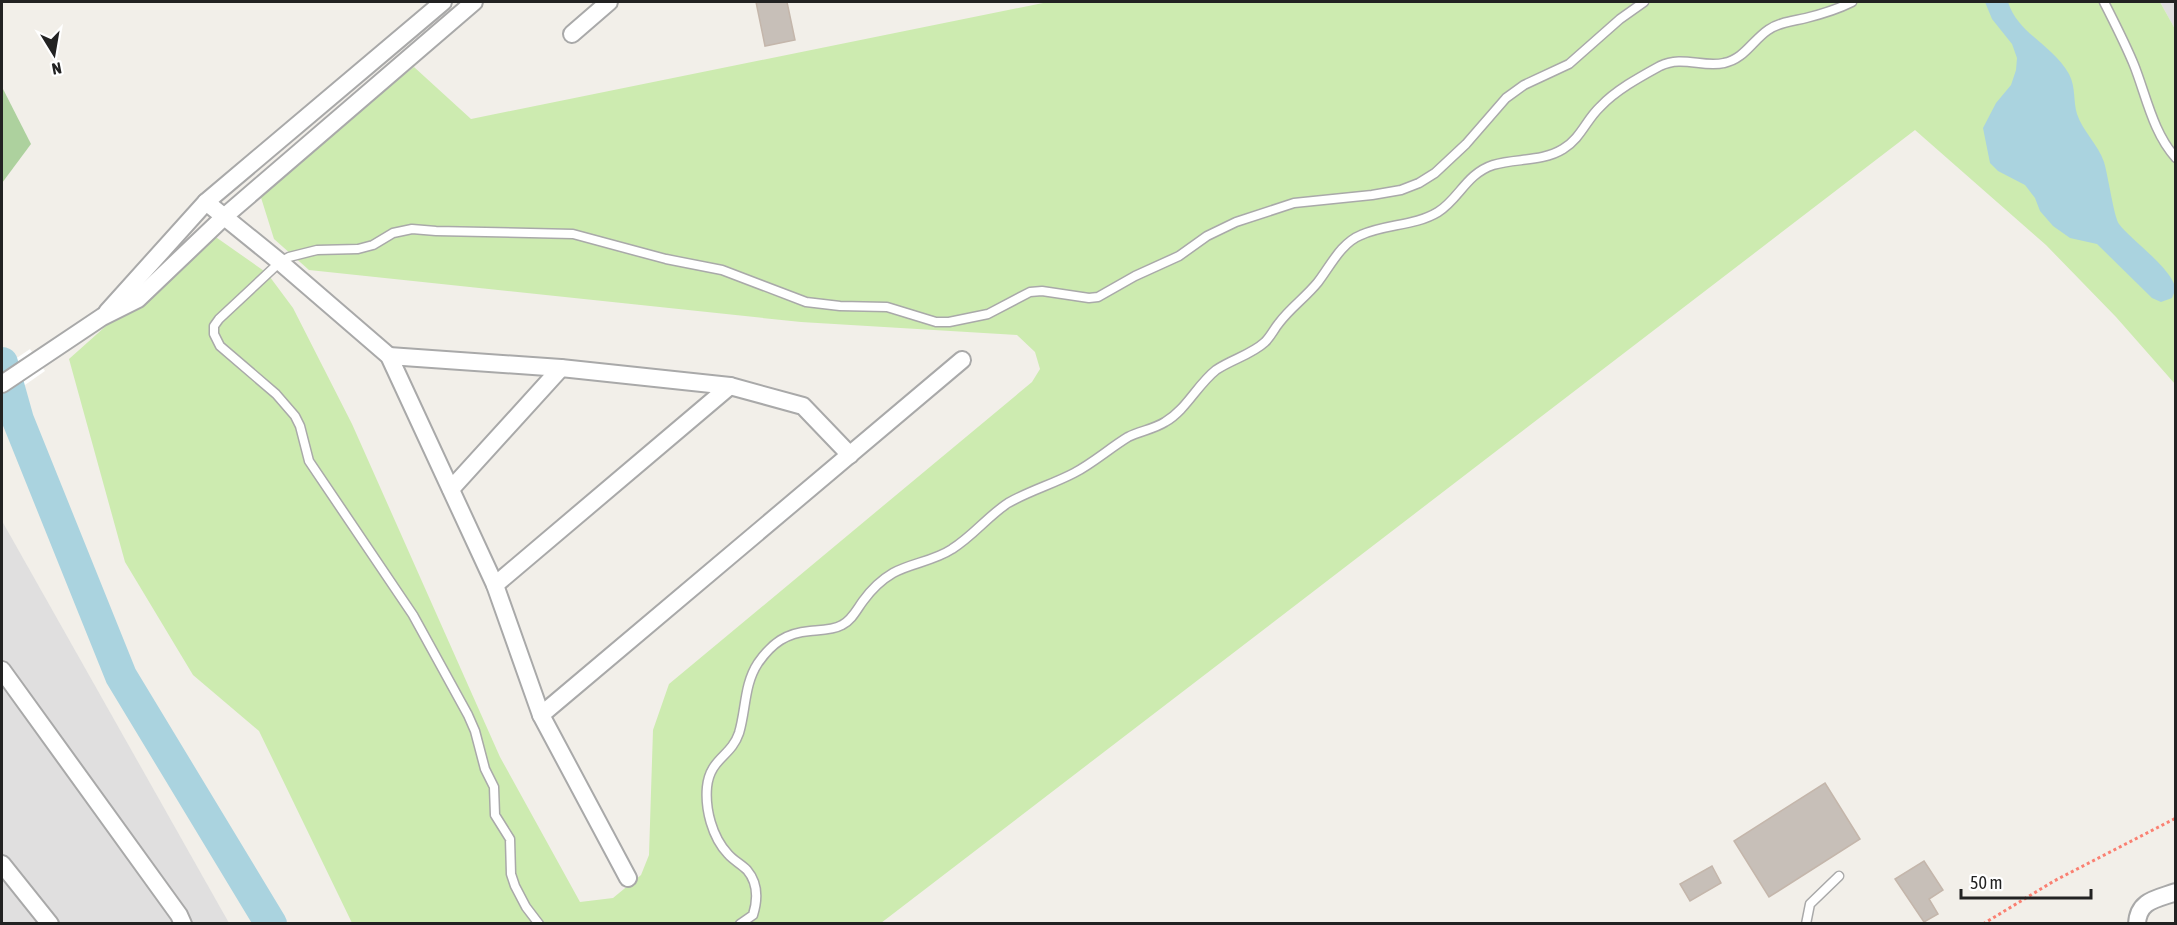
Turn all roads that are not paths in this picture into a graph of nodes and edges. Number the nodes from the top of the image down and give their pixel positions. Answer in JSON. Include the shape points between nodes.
{"nodes":[{"id":1,"x":443,"y":2,"type":"edge"},
{"id":2,"x":474,"y":2,"type":"edge"},
{"id":3,"x":609,"y":2,"type":"edge"},
{"id":4,"x":1644,"y":2,"type":"edge"},
{"id":5,"x":1852,"y":2,"type":"edge"},
{"id":6,"x":2104,"y":2,"type":"edge"},
{"id":7,"x":572,"y":34,"type":"dead end"},
{"id":8,"x":2175,"y":158,"type":"edge"},
{"id":9,"x":206,"y":202,"type":"junction"},
{"id":10,"x":225,"y":216,"type":"junction"},
{"id":11,"x":280,"y":262,"type":"junction"},
{"id":12,"x":102,"y":317,"type":"junction"},
{"id":13,"x":389,"y":356,"type":"junction"},
{"id":14,"x":962,"y":360,"type":"dead end"},
{"id":15,"x":561,"y":368,"type":"junction"},
{"id":16,"x":2,"y":384,"type":"edge"},
{"id":17,"x":730,"y":386,"type":"junction"},
{"id":18,"x":850,"y":455,"type":"junction"},
{"id":19,"x":451,"y":489,"type":"junction"},
{"id":20,"x":495,"y":585,"type":"junction"},
{"id":21,"x":2,"y":669,"type":"edge"},
{"id":22,"x":541,"y":715,"type":"junction"},
{"id":23,"x":2,"y":864,"type":"edge"},
{"id":24,"x":1839,"y":876,"type":"dead end"},
{"id":25,"x":628,"y":878,"type":"dead end"},
{"id":26,"x":2175,"y":892,"type":"edge"},
{"id":27,"x":50,"y":924,"type":"edge"},
{"id":28,"x":183,"y":924,"type":"edge"},
{"id":29,"x":539,"y":924,"type":"edge"},
{"id":30,"x":740,"y":924,"type":"edge"},
{"id":31,"x":1806,"y":924,"type":"edge"},
{"id":32,"x":2137,"y":924,"type":"edge"}],
"edges":[{"from":1,"to":9,"type":"street"},
{"from":2,"to":10,"type":"street"},
{"from":3,"to":7,"type":"street"},
{"from":4,"to":11,"type":"lane","via":[[1569,64],[1506,98],[1466,144],[1419,183],[1372,195],[1294,203],[1236,222],[1098,297],[1030,292],[988,314],[936,322],[887,307],[807,302],[722,270],[573,234],[412,229],[358,249],[303,252]]},
{"from":5,"to":30,"type":"lane","via":[[1824,14],[1784,22],[1768,30],[1739,57],[1720,65],[1681,61],[1665,64],[1616,93],[1598,109],[1581,134],[1558,152],[1492,165],[1477,173],[1436,213],[1361,235],[1344,245],[1314,287],[1268,339],[1255,351],[1231,360],[1213,373],[1169,420],[1131,436],[1078,471],[1007,504],[954,549],[895,572],[879,583],[842,625],[796,632],[779,640],[758,663],[749,682],[739,734],[732,748],[713,765],[707,785],[713,829],[726,853],[748,871],[755,883],[753,915]]},
{"from":6,"to":8,"type":"lane","via":[[2155,123]]},
{"from":9,"to":10,"type":"street"},
{"from":9,"to":12,"type":"street"},
{"from":10,"to":11,"type":"street"},
{"from":10,"to":12,"type":"street","via":[[138,299]]},
{"from":11,"to":13,"type":"street"},
{"from":11,"to":29,"type":"lane","via":[[219,318],[214,334],[220,346],[276,393],[295,416],[309,461],[413,615],[476,731],[494,788],[495,815],[510,839],[515,886]]},
{"from":12,"to":16,"type":"street"},
{"from":13,"to":15,"type":"street"},
{"from":13,"to":19,"type":"street"},
{"from":14,"to":18,"type":"street"},
{"from":15,"to":17,"type":"street"},
{"from":15,"to":19,"type":"street"},
{"from":17,"to":18,"type":"street","via":[[803,406]]},
{"from":17,"to":20,"type":"street"},
{"from":18,"to":22,"type":"street"},
{"from":19,"to":20,"type":"street"},
{"from":20,"to":22,"type":"street"},
{"from":21,"to":28,"type":"street"},
{"from":22,"to":25,"type":"street"},
{"from":23,"to":27,"type":"street"},
{"from":24,"to":31,"type":"lane","via":[[1810,904]]},
{"from":26,"to":32,"type":"street","via":[[2144,904]]}]}
